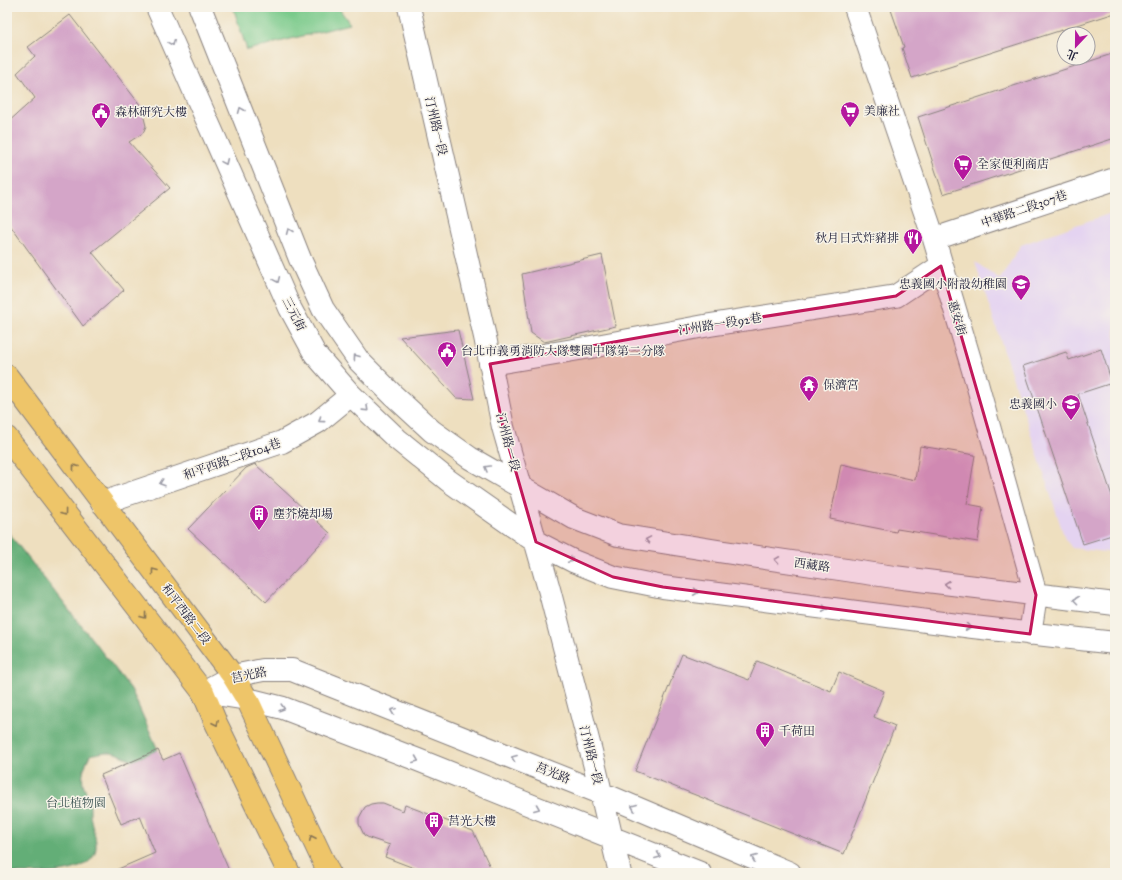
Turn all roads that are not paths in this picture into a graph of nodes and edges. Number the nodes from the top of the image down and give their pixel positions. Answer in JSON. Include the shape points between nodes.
{"nodes":[{"id":1,"x":157,"y":7,"type":"edge"},
{"id":2,"x":200,"y":7,"type":"edge"},
{"id":3,"x":409,"y":7,"type":"edge"},
{"id":4,"x":855,"y":7,"type":"edge"},
{"id":5,"x":1115,"y":178,"type":"edge"},
{"id":6,"x":934,"y":239,"type":"junction"},
{"id":7,"x":941,"y":266,"type":"junction"},
{"id":8,"x":490,"y":364,"type":"junction"},
{"id":9,"x":7,"y":376,"type":"edge"},
{"id":10,"x":351,"y":395,"type":"junction"},
{"id":11,"x":7,"y":438,"type":"edge"},
{"id":12,"x":521,"y":488,"type":"junction"},
{"id":13,"x":102,"y":503,"type":"junction"},
{"id":14,"x":536,"y":542,"type":"junction"},
{"id":15,"x":1036,"y":595,"type":"junction"},
{"id":16,"x":1115,"y":604,"type":"edge"},
{"id":17,"x":1030,"y":634,"type":"junction"},
{"id":18,"x":1115,"y":643,"type":"edge"},
{"id":19,"x":232,"y":676,"type":"junction"},
{"id":20,"x":203,"y":692,"type":"junction"},
{"id":21,"x":247,"y":699,"type":"junction"},
{"id":22,"x":601,"y":793,"type":"junction"},
{"id":23,"x":611,"y":836,"type":"junction"},
{"id":24,"x":289,"y":873,"type":"edge"},
{"id":25,"x":329,"y":873,"type":"edge"},
{"id":26,"x":620,"y":873,"type":"edge"},
{"id":27,"x":700,"y":873,"type":"edge"},
{"id":28,"x":790,"y":873,"type":"edge"}],
"edges":[{"from":1,"to":10,"type":"street","name":"三元街","one_way":true,"via":[[290,308],[315,354]]},
{"from":12,"to":2,"type":"street","one_way":true,"via":[[470,458],[432,431],[359,361],[323,309],[300,259]]},
{"from":3,"to":8,"type":"street","name":"汀州路一段"},
{"from":4,"to":6,"type":"street","name":"惠安街"},
{"from":5,"to":6,"type":"street","name":"中華路二段307巷"},
{"from":6,"to":7,"type":"street","name":"惠安街"},
{"from":7,"to":8,"type":"street","name":"汀州路一段92巷","via":[[896,296],[710,325]]},
{"from":7,"to":15,"type":"street","name":"惠安街","via":[[976,380]]},
{"from":8,"to":12,"type":"street","name":"汀州路一段","via":[[503,427]]},
{"from":13,"to":9,"type":"main road","name":"和平西路二段","one_way":true},
{"from":10,"to":13,"type":"street","name":"和平西路二段104巷","one_way":true,"via":[[318,422],[282,442]]},
{"from":10,"to":14,"type":"street","name":"三元街","one_way":true,"via":[[397,439],[449,481]]},
{"from":11,"to":20,"type":"main road","one_way":true},
{"from":12,"to":14,"type":"street","name":"汀州路一段"},
{"from":15,"to":12,"type":"street","name":"西藏路","one_way":true,"via":[[894,577],[618,535],[574,518]]},
{"from":19,"to":13,"type":"main road","name":"和平西路二段","one_way":true},
{"from":14,"to":17,"type":"street","one_way":true,"via":[[613,577],[663,587]]},
{"from":14,"to":22,"type":"street","name":"汀州路一段"},
{"from":16,"to":15,"type":"street","name":"西藏路","one_way":true},
{"from":15,"to":17,"type":"street","name":"惠安街"},
{"from":17,"to":18,"type":"street"},
{"from":19,"to":20,"type":"street","name":"莒光路"},
{"from":19,"to":21,"type":"main road","name":"和平西路二段"},
{"from":22,"to":19,"type":"street","name":"莒光路","one_way":true,"via":[[292,670],[263,670]]},
{"from":20,"to":21,"type":"street","name":"莒光路"},
{"from":20,"to":24,"type":"main road","one_way":true},
{"from":21,"to":23,"type":"street","name":"莒光路","one_way":true,"via":[[319,721]]},
{"from":25,"to":21,"type":"main road","name":"和平西路二段","one_way":true},
{"from":22,"to":23,"type":"street","name":"汀州路一段"},
{"from":28,"to":22,"type":"street","name":"莒光路","one_way":true},
{"from":23,"to":26,"type":"street","name":"汀州路一段"},
{"from":23,"to":27,"type":"street","name":"莒光路","one_way":true}]}
